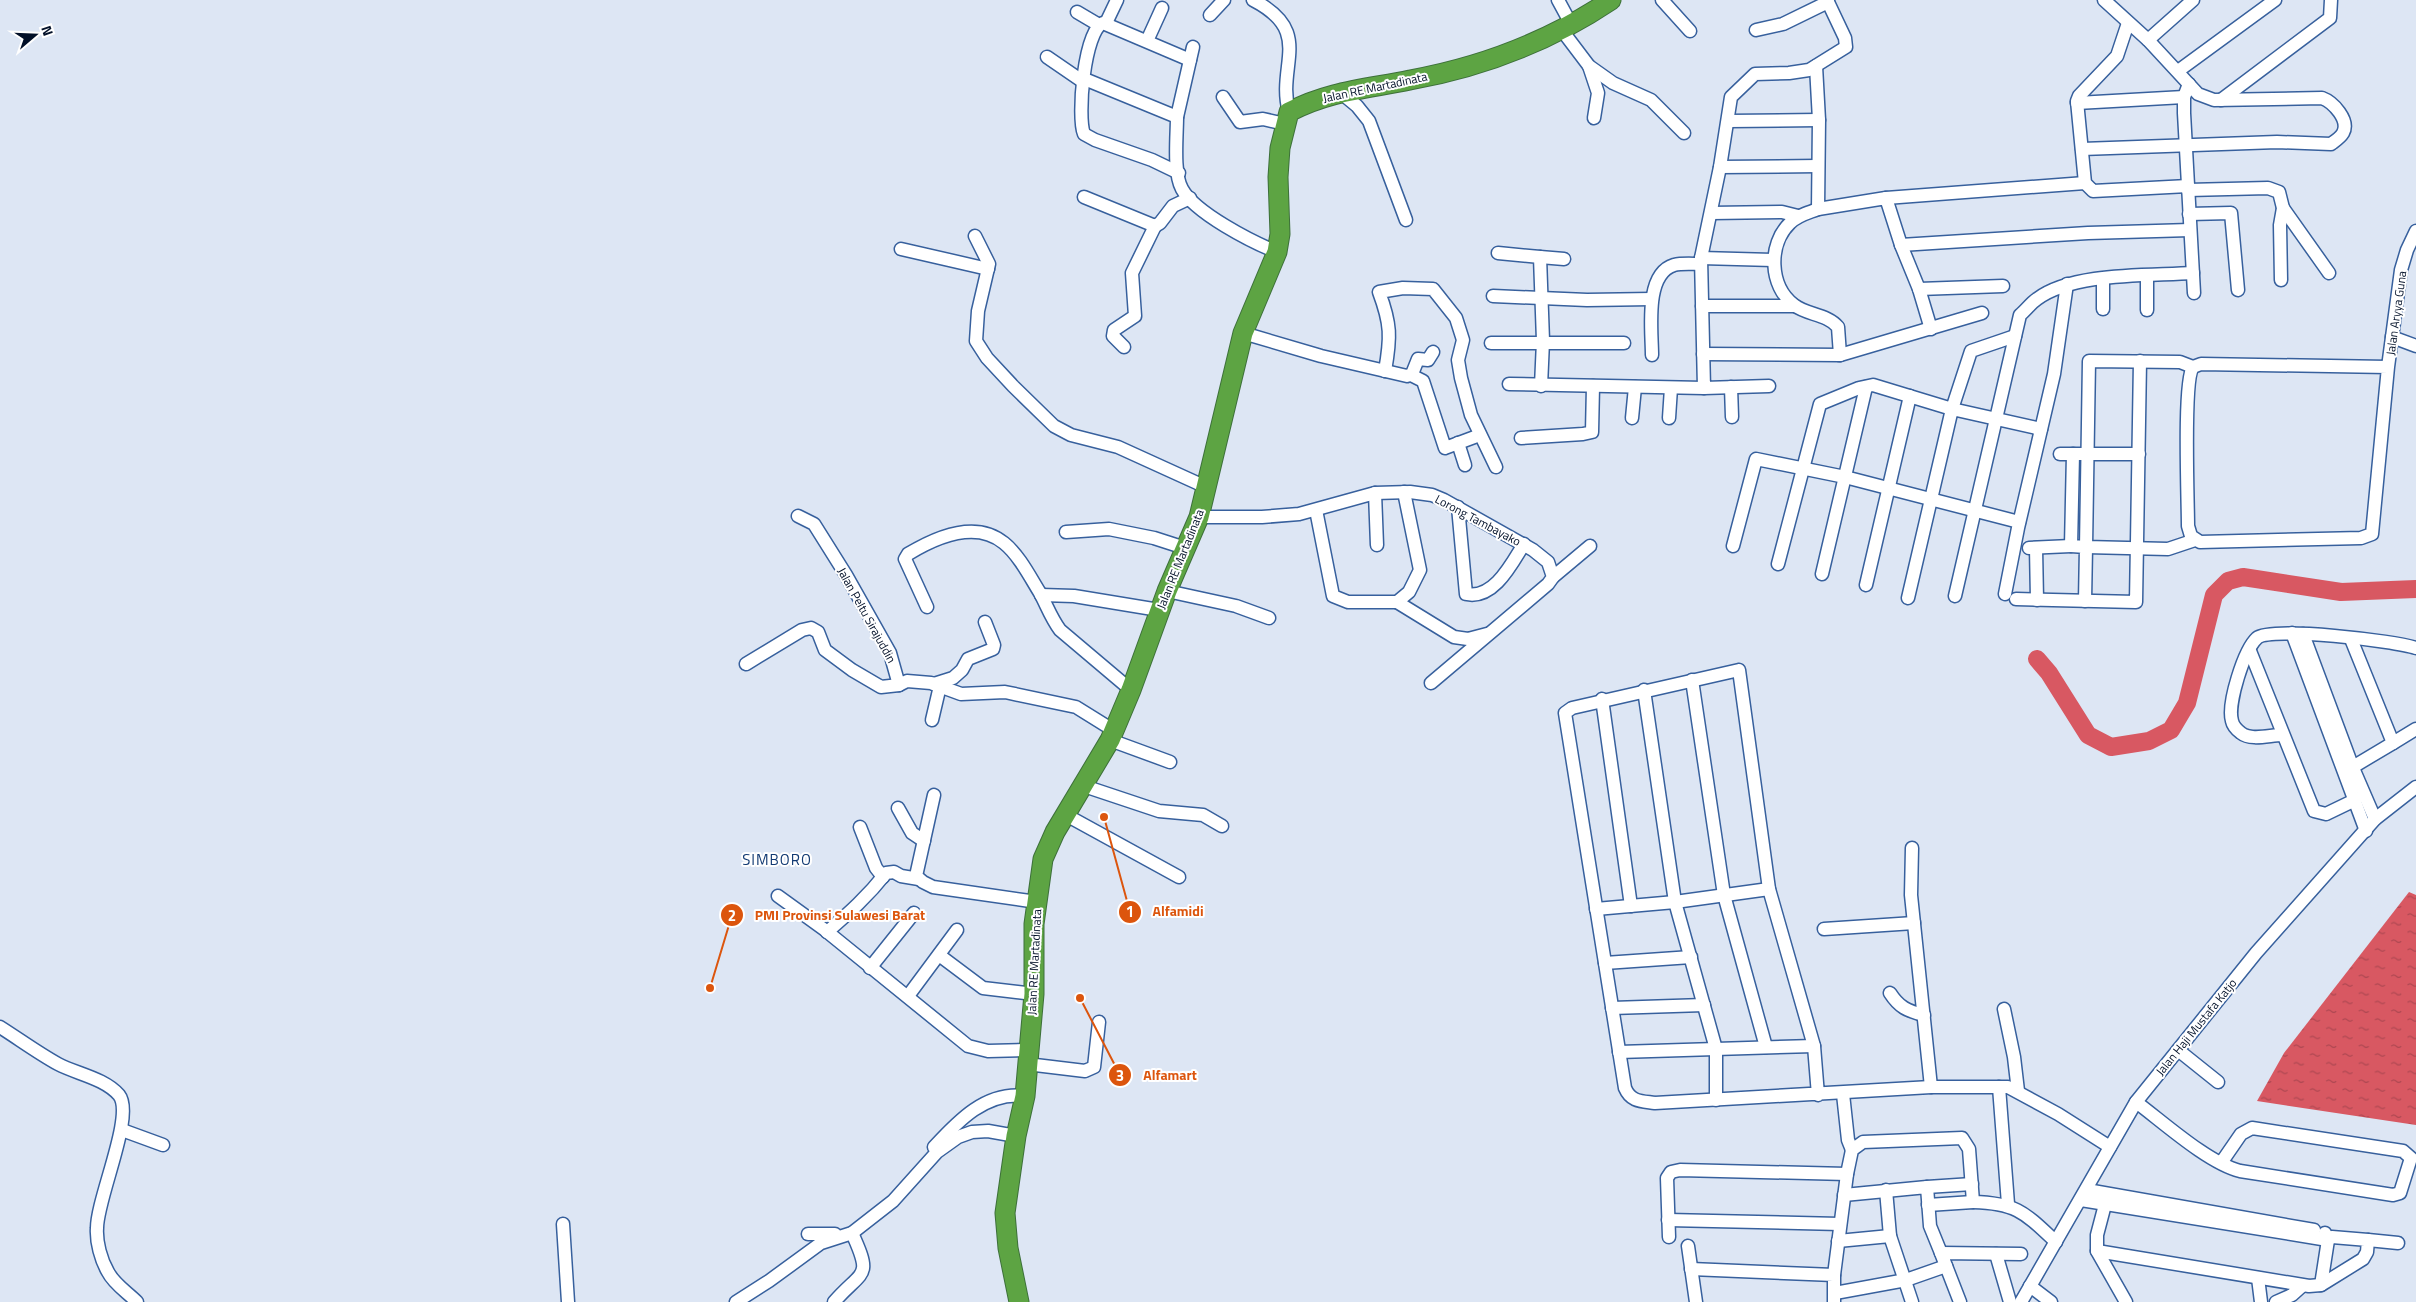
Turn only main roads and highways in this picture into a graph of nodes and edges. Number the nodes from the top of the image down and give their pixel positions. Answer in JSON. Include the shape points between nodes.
{"nodes":[{"id":1,"x":1611,"y":0,"type":"edge"},
{"id":2,"x":1019,"y":1302,"type":"edge"}],
"edges":[{"from":1,"to":2,"type":"highway","name":"Jalan RE Martadinata","via":[[1506,55],[1417,79],[1321,97],[1287,118],[1280,148],[1277,252],[1243,333],[1199,517],[1159,610],[1112,735],[1043,859],[1034,924],[1034,994],[1025,1096],[1006,1213],[1008,1248]]}]}
